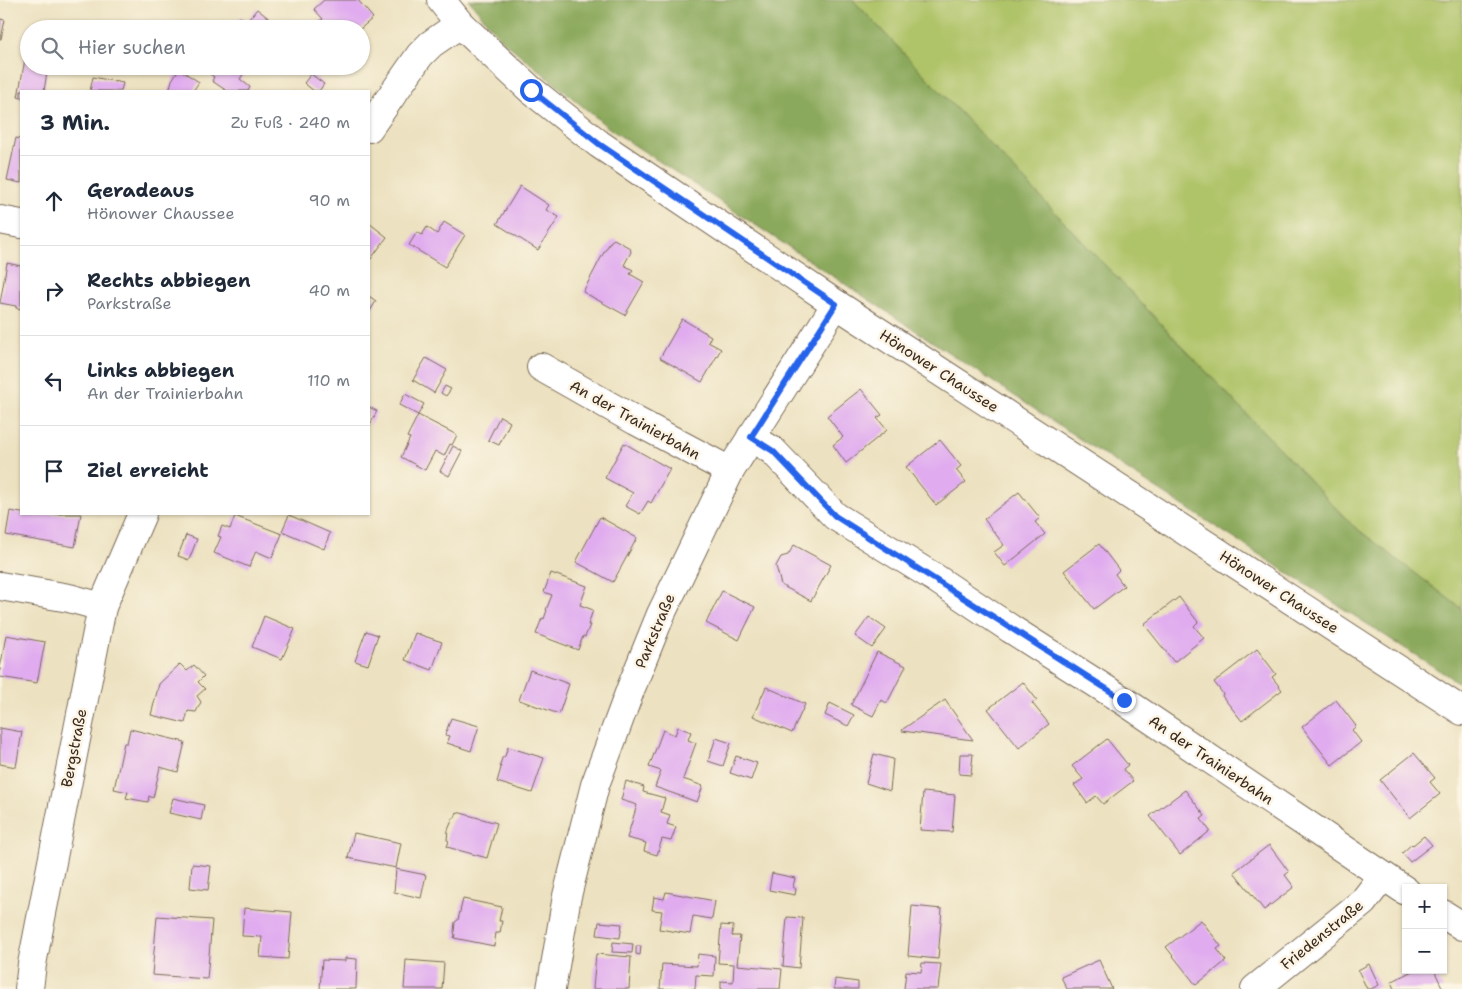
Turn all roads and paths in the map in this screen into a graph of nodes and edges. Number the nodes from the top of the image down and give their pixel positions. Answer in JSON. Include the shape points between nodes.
{"nodes":[{"id":1,"x":441,"y":0,"type":"edge"},
{"id":2,"x":460,"y":24,"type":"junction"},
{"id":3,"x":370,"y":127,"type":"edge"},
{"id":4,"x":0,"y":220,"type":"edge"},
{"id":5,"x":20,"y":224,"type":"edge"},
{"id":6,"x":836,"y":304,"type":"junction"},
{"id":7,"x":541,"y":367,"type":"dead end"},
{"id":8,"x":751,"y":437,"type":"junction"},
{"id":9,"x":730,"y":471,"type":"junction"},
{"id":10,"x":142,"y":515,"type":"edge"},
{"id":11,"x":0,"y":586,"type":"edge"},
{"id":12,"x":102,"y":607,"type":"junction"},
{"id":13,"x":1462,"y":711,"type":"edge"},
{"id":14,"x":1383,"y":876,"type":"junction"},
{"id":15,"x":1402,"y":888,"type":"edge"},
{"id":16,"x":1447,"y":917,"type":"edge"},
{"id":17,"x":1462,"y":926,"type":"edge"},
{"id":18,"x":29,"y":989,"type":"edge"},
{"id":19,"x":551,"y":989,"type":"edge"},
{"id":20,"x":1255,"y":989,"type":"edge"}],
"edges":[{"from":1,"to":2,"type":"street","name":"Hönower Chaussee"},
{"from":2,"to":3,"type":"street","via":[[420,55]]},
{"from":2,"to":6,"type":"street","name":"Hönower Chaussee","via":[[531,90],[599,144]]},
{"from":4,"to":5,"type":"street"},
{"from":6,"to":8,"type":"street","name":"Parkstraße"},
{"from":6,"to":13,"type":"street","name":"Hönower Chaussee"},
{"from":7,"to":9,"type":"street","name":"An der Trainierbahn"},
{"from":8,"to":9,"type":"street","name":"Parkstraße"},
{"from":8,"to":14,"type":"street","name":"An der Trainierbahn","via":[[773,451],[835,516],[1124,700]]},
{"from":9,"to":19,"type":"street","name":"Parkstraße","via":[[661,614],[601,766],[567,896]]},
{"from":10,"to":12,"type":"street","name":"Bergstraße"},
{"from":11,"to":12,"type":"street"},
{"from":12,"to":18,"type":"street","name":"Bergstraße"},
{"from":14,"to":15,"type":"street","name":"An der Trainierbahn"},
{"from":14,"to":20,"type":"street","name":"Friedenstraße","via":[[1363,902]]},
{"from":16,"to":17,"type":"street"}]}
